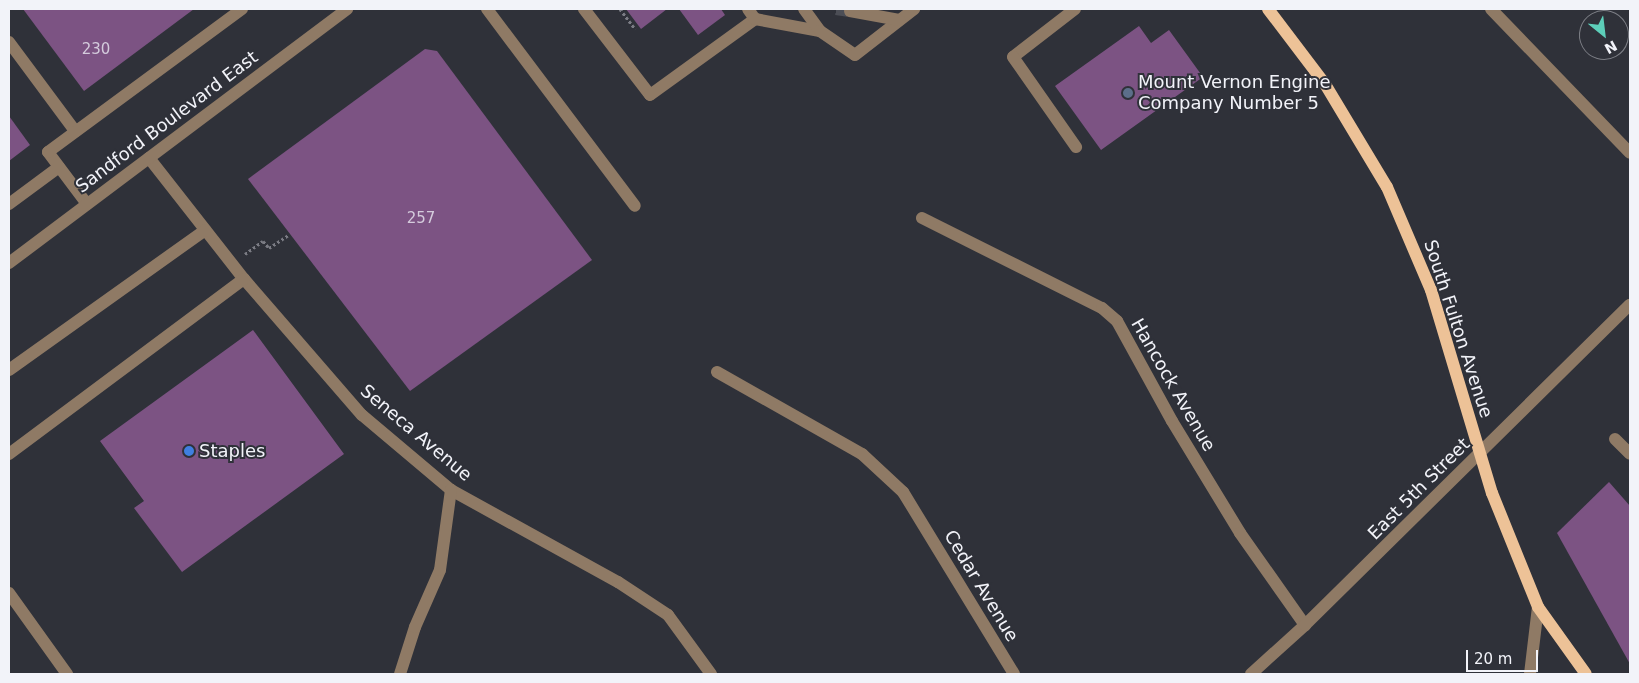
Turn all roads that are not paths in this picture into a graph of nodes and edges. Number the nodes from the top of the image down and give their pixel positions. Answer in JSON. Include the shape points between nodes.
{"nodes":[{"id":1,"x":242,"y":9,"type":"edge"},
{"id":2,"x":347,"y":9,"type":"edge"},
{"id":3,"x":487,"y":9,"type":"edge"},
{"id":4,"x":584,"y":9,"type":"edge"},
{"id":5,"x":804,"y":9,"type":"edge"},
{"id":6,"x":914,"y":9,"type":"edge"},
{"id":7,"x":1075,"y":9,"type":"edge"},
{"id":8,"x":1268,"y":9,"type":"edge"},
{"id":9,"x":1491,"y":9,"type":"edge"},
{"id":10,"x":850,"y":11,"type":"dead end"},
{"id":11,"x":751,"y":14,"type":"edge"},
{"id":12,"x":899,"y":20,"type":"junction"},
{"id":13,"x":820,"y":31,"type":"junction"},
{"id":14,"x":9,"y":42,"type":"edge"},
{"id":15,"x":75,"y":132,"type":"junction"},
{"id":16,"x":1076,"y":147,"type":"dead end"},
{"id":17,"x":1630,"y":153,"type":"edge"},
{"id":18,"x":149,"y":158,"type":"junction"},
{"id":19,"x":59,"y":167,"type":"junction"},
{"id":20,"x":9,"y":204,"type":"edge"},
{"id":21,"x":87,"y":204,"type":"junction"},
{"id":22,"x":635,"y":206,"type":"dead end"},
{"id":23,"x":922,"y":218,"type":"dead end"},
{"id":24,"x":205,"y":230,"type":"junction"},
{"id":25,"x":9,"y":263,"type":"edge"},
{"id":26,"x":244,"y":279,"type":"junction"},
{"id":27,"x":1630,"y":305,"type":"edge"},
{"id":28,"x":9,"y":370,"type":"edge"},
{"id":29,"x":717,"y":372,"type":"dead end"},
{"id":30,"x":1615,"y":439,"type":"dead end"},
{"id":31,"x":1480,"y":453,"type":"junction"},
{"id":32,"x":9,"y":454,"type":"edge"},
{"id":33,"x":1630,"y":454,"type":"edge"},
{"id":34,"x":451,"y":490,"type":"junction"},
{"id":35,"x":9,"y":593,"type":"edge"},
{"id":36,"x":1538,"y":607,"type":"junction"},
{"id":37,"x":1305,"y":625,"type":"junction"},
{"id":38,"x":67,"y":674,"type":"edge"},
{"id":39,"x":400,"y":674,"type":"edge"},
{"id":40,"x":711,"y":674,"type":"edge"},
{"id":41,"x":1014,"y":674,"type":"edge"},
{"id":42,"x":1251,"y":674,"type":"edge"},
{"id":43,"x":1530,"y":674,"type":"edge"},
{"id":44,"x":1586,"y":674,"type":"edge"}],
"edges":[{"from":1,"to":15,"type":"street"},
{"from":2,"to":18,"type":"street","name":"Sandford Boulevard East"},
{"from":3,"to":22,"type":"street"},
{"from":4,"to":11,"type":"street","via":[[650,95]]},
{"from":5,"to":13,"type":"street"},
{"from":6,"to":12,"type":"street"},
{"from":7,"to":16,"type":"street","via":[[1013,58]]},
{"from":8,"to":31,"type":"main road","name":"South Fulton Avenue","via":[[1325,84],[1387,187],[1431,290]]},
{"from":9,"to":17,"type":"street"},
{"from":10,"to":12,"type":"street"},
{"from":11,"to":13,"type":"street"},
{"from":12,"to":13,"type":"street","via":[[855,55]]},
{"from":14,"to":15,"type":"street"},
{"from":15,"to":19,"type":"street","via":[[48,152]]},
{"from":18,"to":21,"type":"street","name":"Sandford Boulevard East"},
{"from":18,"to":24,"type":"street","name":"Seneca Avenue"},
{"from":19,"to":20,"type":"street"},
{"from":19,"to":21,"type":"street"},
{"from":21,"to":25,"type":"street","name":"Sandford Boulevard East"},
{"from":23,"to":37,"type":"street","name":"Hancock Avenue","via":[[1102,308],[1117,321],[1172,421],[1240,533]]},
{"from":24,"to":26,"type":"street","name":"Seneca Avenue"},
{"from":24,"to":28,"type":"street"},
{"from":26,"to":32,"type":"street"},
{"from":26,"to":34,"type":"street","name":"Seneca Avenue","via":[[362,415]]},
{"from":27,"to":31,"type":"street","name":"East 5th Street"},
{"from":29,"to":41,"type":"street","name":"Cedar Avenue","via":[[862,454],[903,492]]},
{"from":30,"to":33,"type":"street"},
{"from":31,"to":36,"type":"main road","name":"South Fulton Avenue","via":[[1492,493]]},
{"from":31,"to":37,"type":"street","name":"East 5th Street"},
{"from":34,"to":39,"type":"street","via":[[440,570],[415,627]]},
{"from":34,"to":40,"type":"street","name":"Seneca Avenue","via":[[618,582],[668,615]]},
{"from":35,"to":38,"type":"street"},
{"from":36,"to":43,"type":"street"},
{"from":36,"to":44,"type":"main road","name":"South Fulton Avenue"},
{"from":37,"to":42,"type":"street","name":"East 5th Street"}]}
